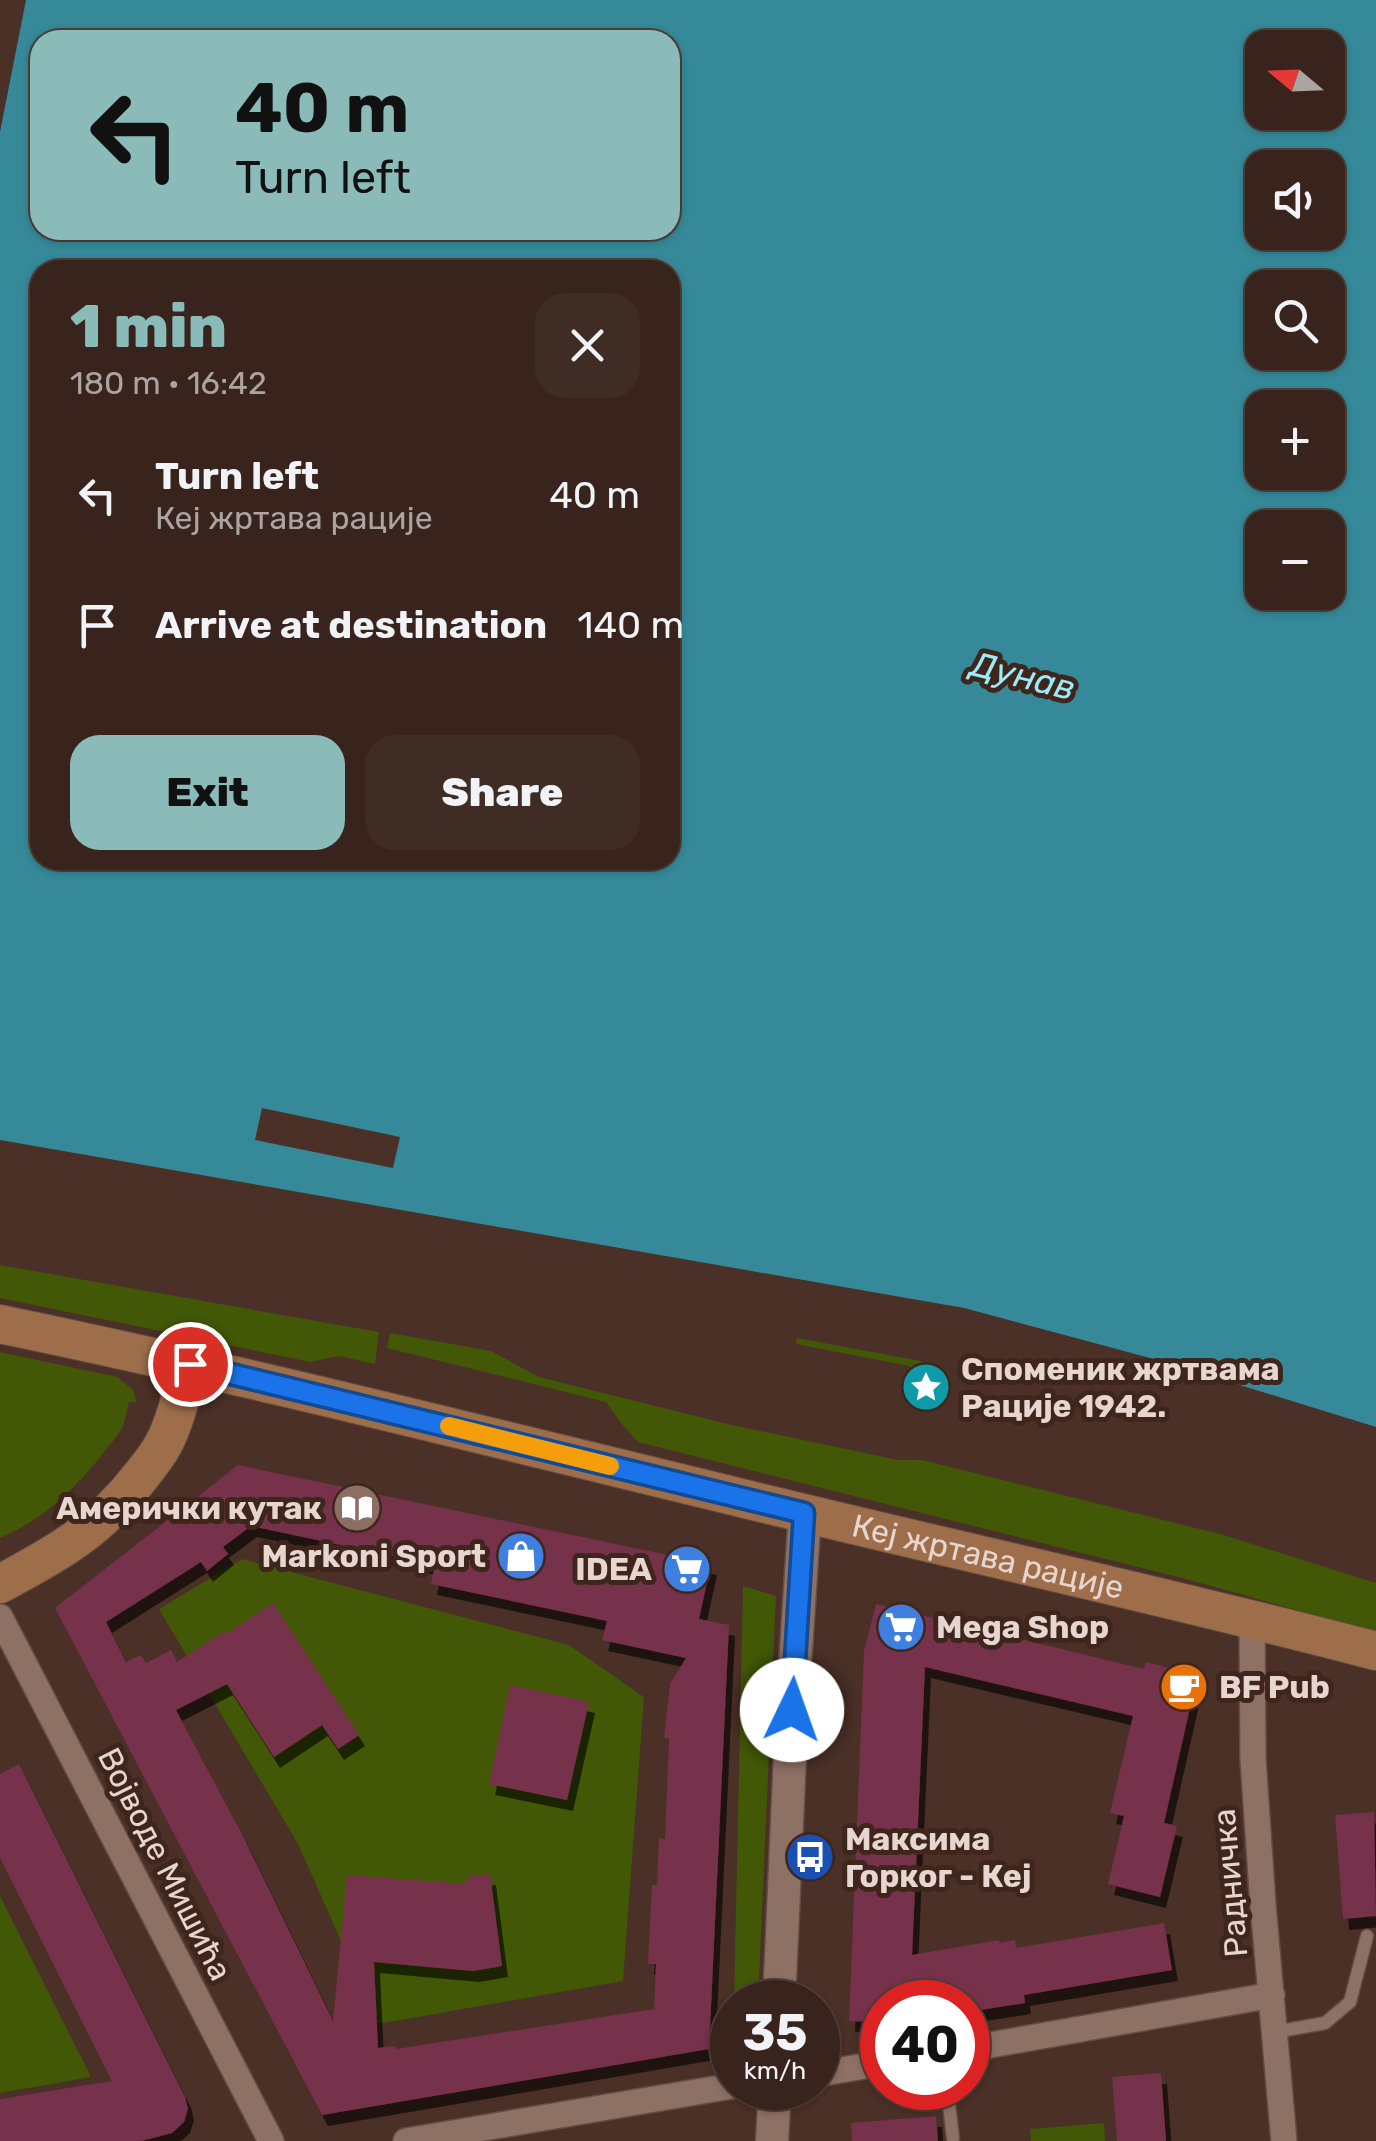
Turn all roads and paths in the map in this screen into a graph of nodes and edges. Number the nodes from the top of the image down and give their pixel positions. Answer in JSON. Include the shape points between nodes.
{"nodes":[{"id":1,"x":0,"y":1324,"type":"edge"},
{"id":2,"x":190,"y":1364,"type":"junction"},
{"id":3,"x":804,"y":1513,"type":"junction"},
{"id":4,"x":0,"y":1584,"type":"edge"},
{"id":5,"x":0,"y":1617,"type":"edge"},
{"id":6,"x":1252,"y":1618,"type":"junction"},
{"id":7,"x":1376,"y":1651,"type":"edge"},
{"id":8,"x":1367,"y":1936,"type":"dead end"},
{"id":9,"x":780,"y":1980,"type":"edge"},
{"id":10,"x":1272,"y":1995,"type":"junction"},
{"id":11,"x":1275,"y":2032,"type":"junction"},
{"id":12,"x":990,"y":2045,"type":"edge"},
{"id":13,"x":710,"y":2090,"type":"edge"},
{"id":14,"x":773,"y":2110,"type":"edge"},
{"id":15,"x":949,"y":2110,"type":"edge"},
{"id":16,"x":953,"y":2138,"type":"dead end"},
{"id":17,"x":272,"y":2141,"type":"edge"},
{"id":18,"x":406,"y":2141,"type":"edge"},
{"id":19,"x":772,"y":2141,"type":"edge"},
{"id":20,"x":1284,"y":2141,"type":"edge"}],
"edges":[{"from":1,"to":2,"type":"main road","name":"Кеј жртава рације"},
{"from":2,"to":3,"type":"main road","name":"Кеј жртава рације"},
{"from":2,"to":4,"type":"main road","via":[[162,1447],[123,1498],[94,1528]]},
{"from":3,"to":6,"type":"main road","name":"Кеј жртава рације"},
{"from":3,"to":9,"type":"street"},
{"from":5,"to":17,"type":"street","name":"Војводе Мишића"},
{"from":6,"to":7,"type":"main road","name":"Кеј жртава рације"},
{"from":6,"to":10,"type":"street","name":"Радничка","via":[[1253,1759]]},
{"from":8,"to":11,"type":"lane","via":[[1350,2002],[1325,2023]]},
{"from":10,"to":11,"type":"street","name":"Радничка"},
{"from":10,"to":12,"type":"street"},
{"from":11,"to":20,"type":"street","name":"Радничка"},
{"from":13,"to":18,"type":"street"},
{"from":14,"to":19,"type":"street"},
{"from":15,"to":16,"type":"lane"}]}
